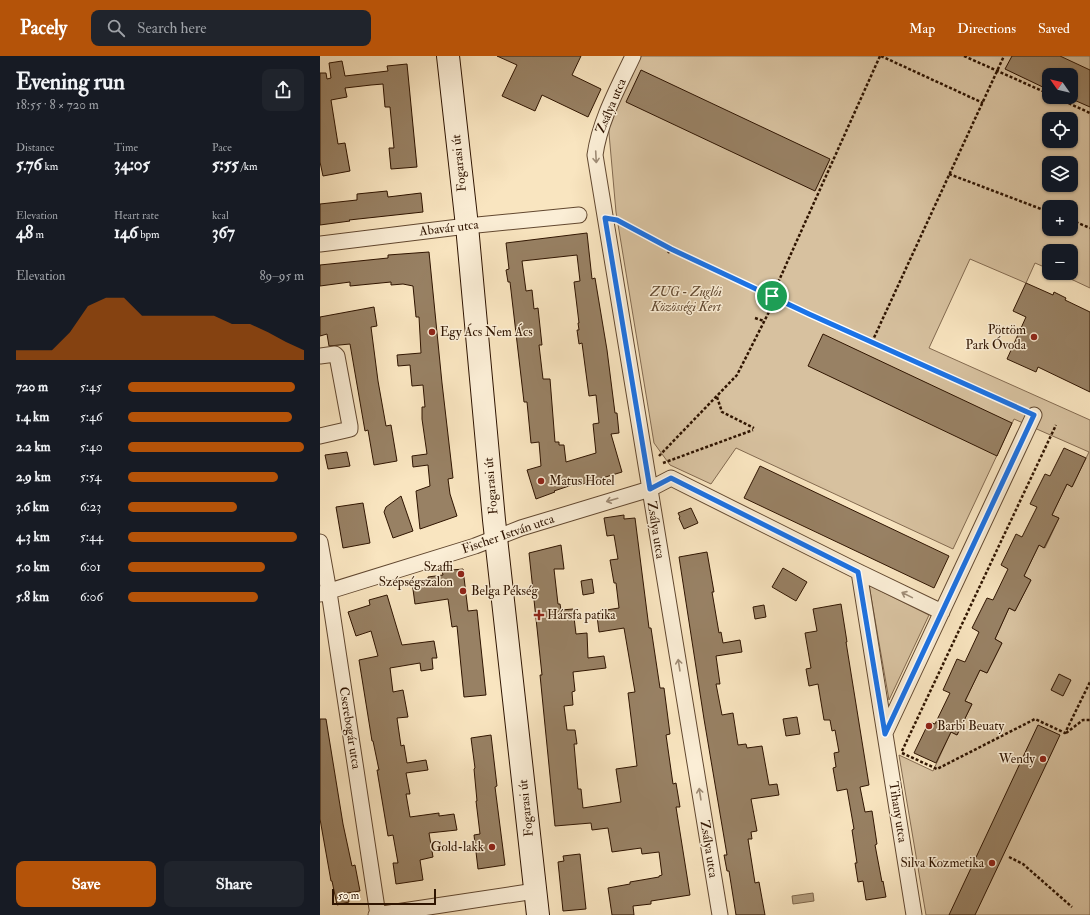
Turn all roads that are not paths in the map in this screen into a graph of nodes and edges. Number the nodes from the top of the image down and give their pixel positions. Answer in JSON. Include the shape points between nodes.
{"nodes":[{"id":1,"x":448,"y":56,"type":"edge"},
{"id":2,"x":633,"y":56,"type":"edge"},
{"id":3,"x":579,"y":215,"type":"dead end"},
{"id":4,"x":467,"y":226,"type":"junction"},
{"id":5,"x":320,"y":244,"type":"edge"},
{"id":6,"x":320,"y":356,"type":"edge"},
{"id":7,"x":1034,"y":415,"type":"road end"},
{"id":8,"x":320,"y":436,"type":"edge"},
{"id":9,"x":650,"y":489,"type":"junction"},
{"id":10,"x":497,"y":538,"type":"junction"},
{"id":11,"x":320,"y":542,"type":"edge"},
{"id":12,"x":858,"y":572,"type":"junction"},
{"id":13,"x":325,"y":593,"type":"edge"},
{"id":14,"x":942,"y":612,"type":"junction"},
{"id":15,"x":885,"y":734,"type":"junction"},
{"id":16,"x":535,"y":891,"type":"junction"},
{"id":17,"x":377,"y":915,"type":"edge"},
{"id":18,"x":538,"y":915,"type":"edge"},
{"id":19,"x":720,"y":915,"type":"edge"},
{"id":20,"x":914,"y":915,"type":"edge"}],
"edges":[{"from":1,"to":4,"type":"main road","name":"Fogarasi út"},
{"from":2,"to":9,"type":"street","name":"Zsálya utca","one_way":true,"via":[[604,120],[595,155]]},
{"from":3,"to":4,"type":"street","name":"Abavár utca"},
{"from":4,"to":5,"type":"street","name":"Abavár utca"},
{"from":4,"to":10,"type":"main road","name":"Fogarasi út"},
{"from":6,"to":8,"type":"street","via":[[337,356],[350,429]]},
{"from":7,"to":14,"type":"street"},
{"from":9,"to":10,"type":"street","name":"Fischer István utca","one_way":true},
{"from":9,"to":12,"type":"street","via":[[671,478]]},
{"from":19,"to":9,"type":"street","name":"Zsálya utca","one_way":true},
{"from":10,"to":13,"type":"street","name":"Fischer István utca"},
{"from":10,"to":16,"type":"main road","name":"Fogarasi út"},
{"from":11,"to":13,"type":"street","name":"Cserebogár utca"},
{"from":14,"to":12,"type":"street","one_way":true},
{"from":12,"to":15,"type":"street","name":"Tihany utca"},
{"from":13,"to":17,"type":"street","name":"Cserebogár utca"},
{"from":14,"to":15,"type":"street"},
{"from":15,"to":20,"type":"street","name":"Tihany utca"},
{"from":16,"to":17,"type":"street"},
{"from":16,"to":18,"type":"main road","name":"Fogarasi út"}]}
